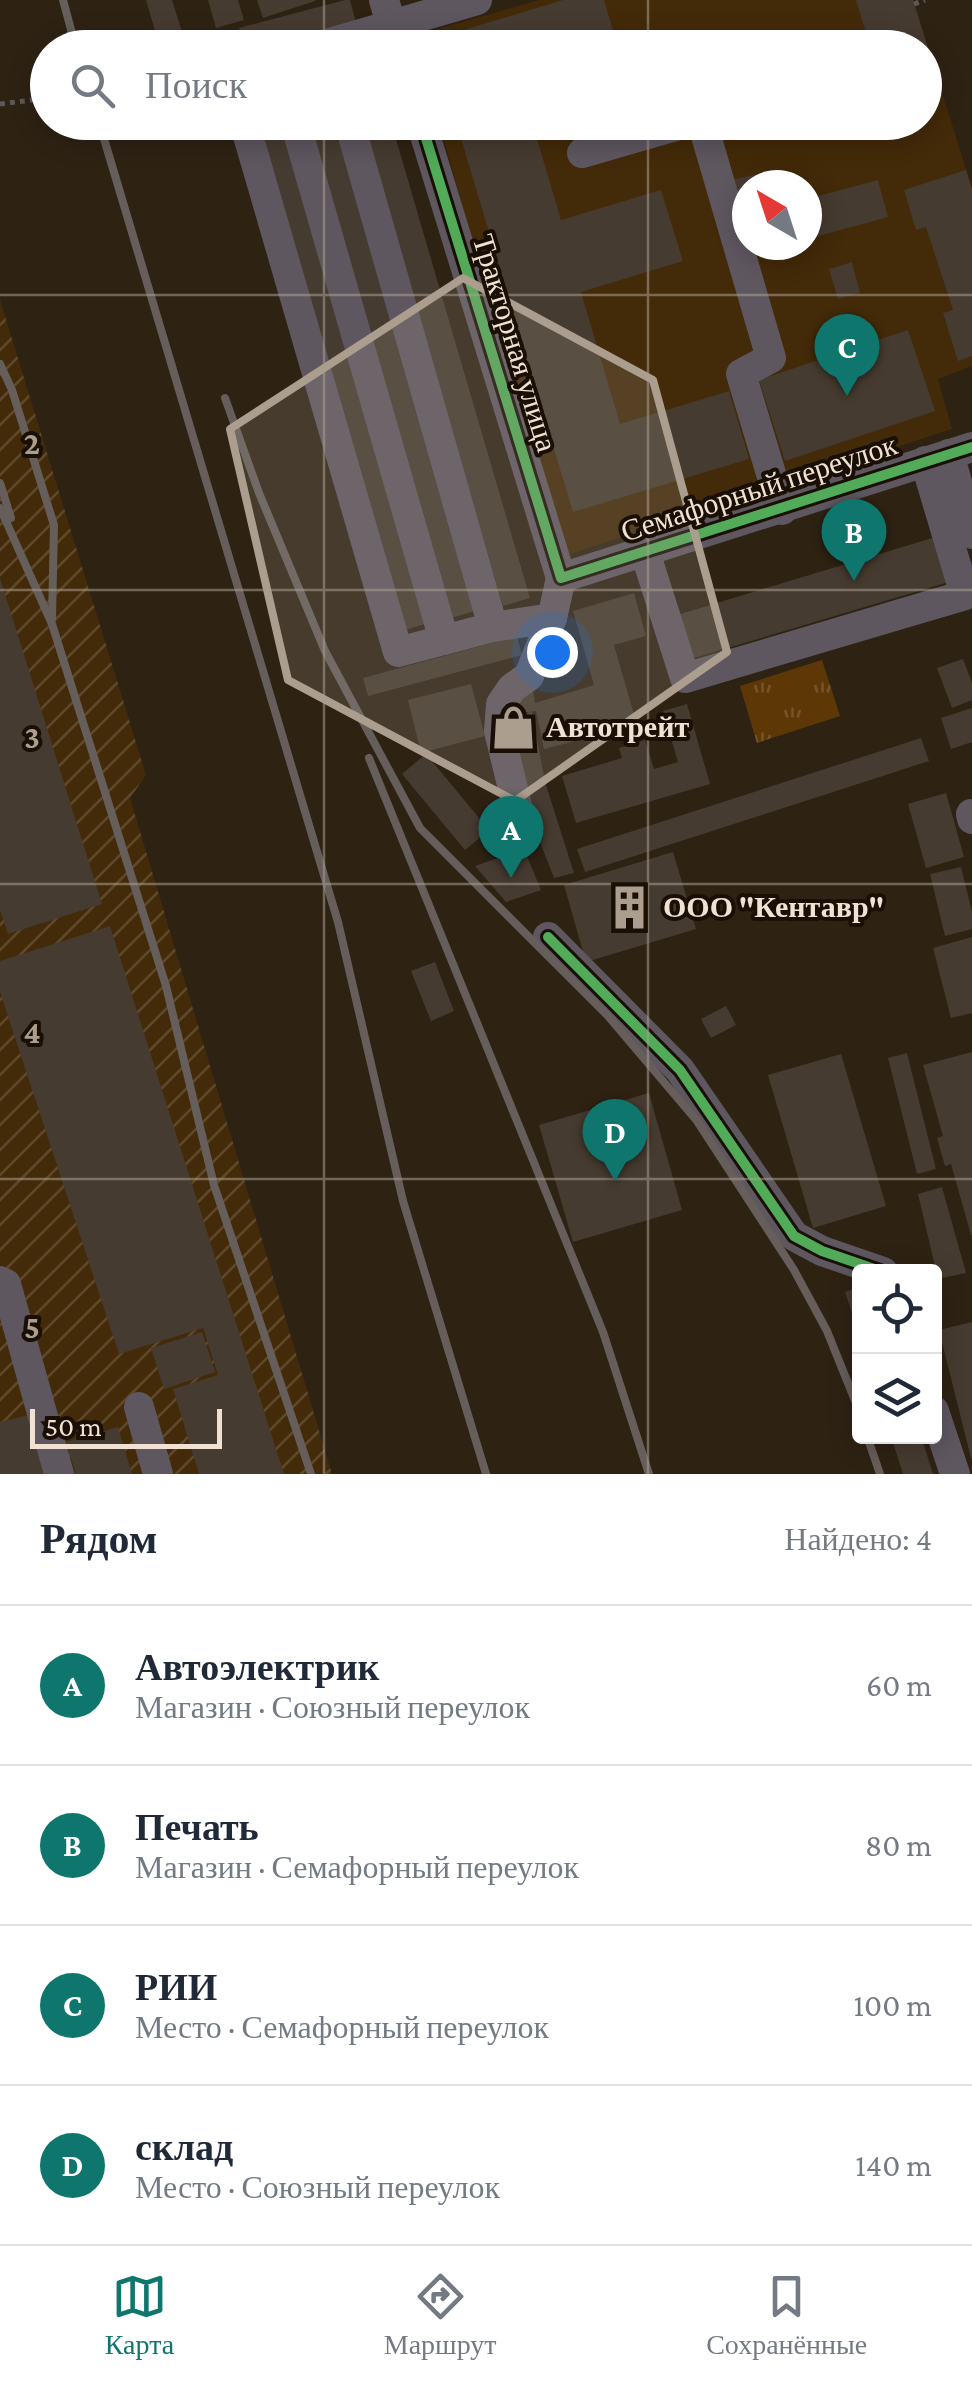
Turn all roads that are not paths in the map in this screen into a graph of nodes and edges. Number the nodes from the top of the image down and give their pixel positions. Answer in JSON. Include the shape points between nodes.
{"nodes":[{"id":1,"x":477,"y":0,"type":"edge"},
{"id":2,"x":391,"y":25,"type":"edge"},
{"id":3,"x":249,"y":140,"type":"edge"},
{"id":4,"x":300,"y":140,"type":"edge"},
{"id":5,"x":354,"y":140,"type":"edge"},
{"id":6,"x":427,"y":140,"type":"edge"},
{"id":7,"x":627,"y":140,"type":"edge"},
{"id":8,"x":707,"y":140,"type":"edge"},
{"id":9,"x":582,"y":153,"type":"dead end"},
{"id":10,"x":949,"y":454,"type":"edge"},
{"id":11,"x":782,"y":510,"type":"junction"},
{"id":12,"x":972,"y":534,"type":"edge"},
{"id":13,"x":645,"y":552,"type":"junction"},
{"id":14,"x":561,"y":578,"type":"junction"},
{"id":15,"x":552,"y":618,"type":"junction"},
{"id":16,"x":492,"y":626,"type":"junction"},
{"id":17,"x":444,"y":640,"type":"junction"},
{"id":18,"x":523,"y":830,"type":"dead end"},
{"id":19,"x":548,"y":936,"type":"dead end"},
{"id":20,"x":860,"y":1264,"type":"edge"},
{"id":21,"x":0,"y":1281,"type":"edge"},
{"id":22,"x":138,"y":1406,"type":"dead end"},
{"id":23,"x":942,"y":1435,"type":"edge"},
{"id":24,"x":60,"y":1474,"type":"edge"},
{"id":25,"x":158,"y":1474,"type":"edge"},
{"id":26,"x":955,"y":1474,"type":"edge"}],
"edges":[{"from":1,"to":2,"type":"street"},
{"from":3,"to":17,"type":"street","via":[[398,652]]},
{"from":4,"to":17,"type":"street"},
{"from":5,"to":16,"type":"street"},
{"from":6,"to":14,"type":"street","name":"Тракторная улица"},
{"from":7,"to":9,"type":"street"},
{"from":8,"to":11,"type":"street","via":[[771,358],[741,374]]},
{"from":10,"to":11,"type":"street","name":"Семафорный переулок"},
{"from":10,"to":12,"type":"street"},
{"from":10,"to":13,"type":"street","via":[[965,594],[684,678]]},
{"from":11,"to":13,"type":"street","name":"Семафорный переулок"},
{"from":13,"to":14,"type":"street","name":"Семафорный переулок"},
{"from":14,"to":15,"type":"street"},
{"from":15,"to":16,"type":"street"},
{"from":15,"to":18,"type":"street","via":[[530,676],[502,704],[499,731]]},
{"from":16,"to":17,"type":"street"},
{"from":19,"to":20,"type":"street","via":[[680,1070],[794,1236]]},
{"from":21,"to":24,"type":"street"},
{"from":22,"to":25,"type":"street"},
{"from":23,"to":26,"type":"street"}]}
